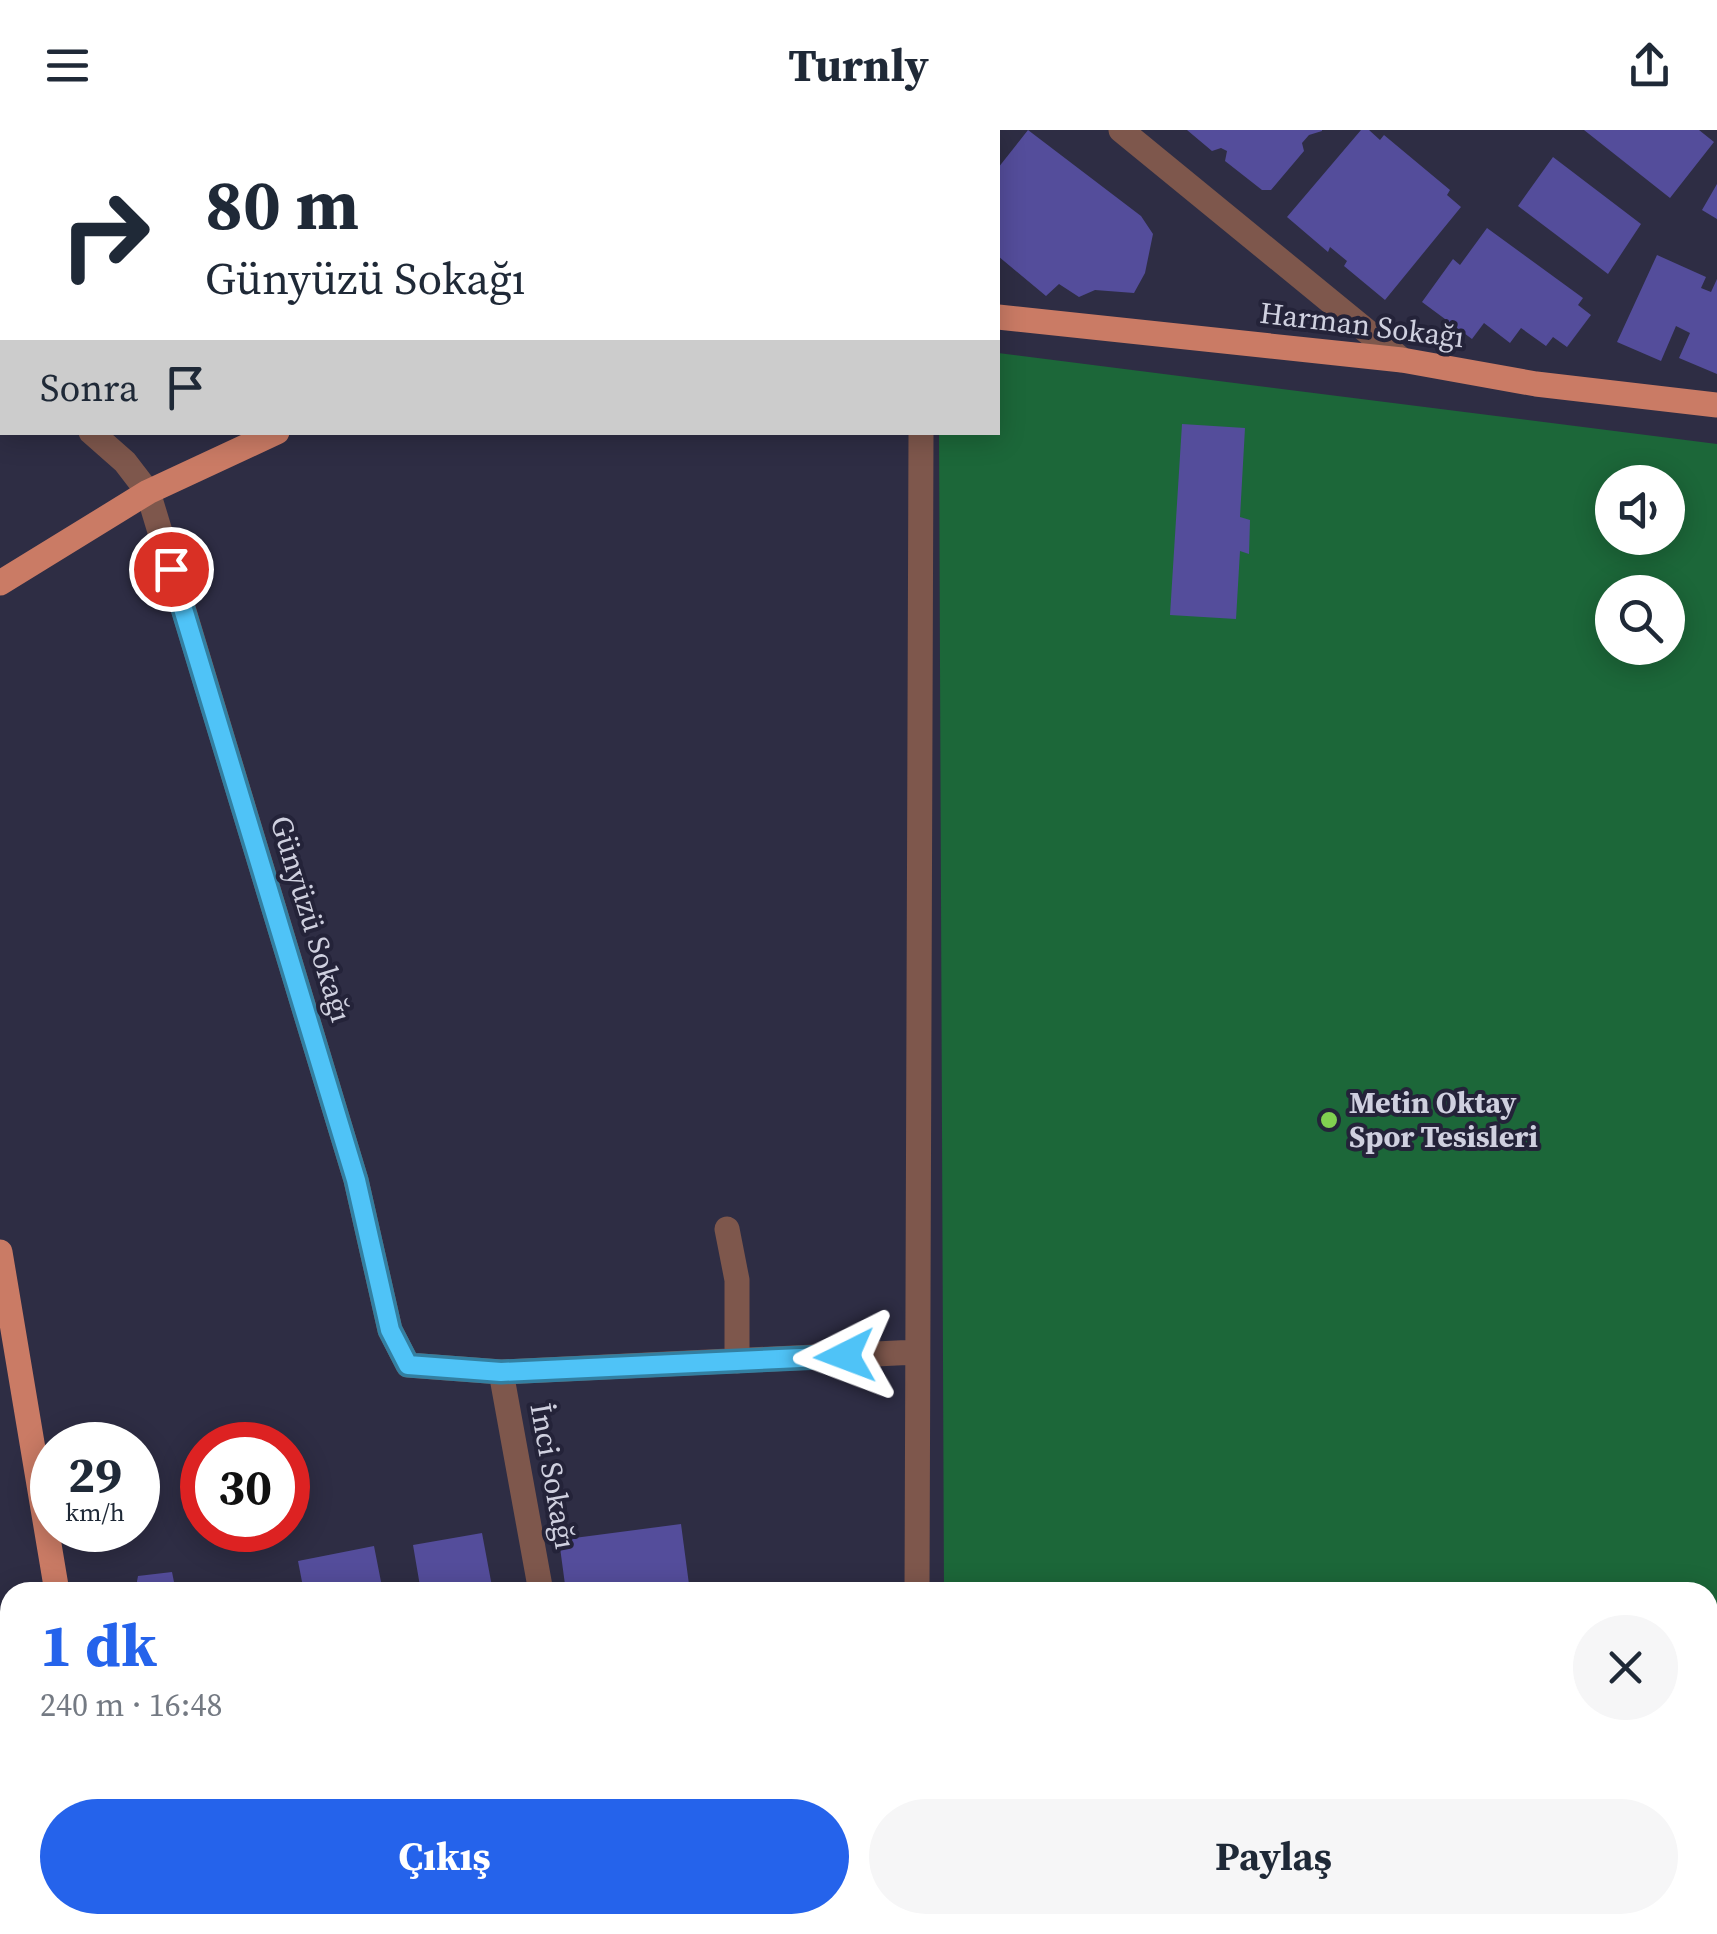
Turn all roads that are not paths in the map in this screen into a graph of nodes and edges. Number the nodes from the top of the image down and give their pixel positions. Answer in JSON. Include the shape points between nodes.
{"nodes":[{"id":1,"x":1121,"y":130,"type":"edge"},
{"id":2,"x":1000,"y":316,"type":"edge"},
{"id":3,"x":1402,"y":360,"type":"junction"},
{"id":4,"x":1717,"y":406,"type":"edge"},
{"id":5,"x":95,"y":435,"type":"edge"},
{"id":6,"x":271,"y":435,"type":"edge"},
{"id":7,"x":921,"y":435,"type":"edge"},
{"id":8,"x":148,"y":492,"type":"junction"},
{"id":9,"x":0,"y":583,"type":"edge"},
{"id":10,"x":727,"y":1229,"type":"dead end"},
{"id":11,"x":0,"y":1252,"type":"edge"},
{"id":12,"x":916,"y":1352,"type":"junction"},
{"id":13,"x":737,"y":1361,"type":"junction"},
{"id":14,"x":501,"y":1372,"type":"junction"},
{"id":15,"x":54,"y":1582,"type":"edge"},
{"id":16,"x":539,"y":1582,"type":"edge"},
{"id":17,"x":917,"y":1582,"type":"edge"}],
"edges":[{"from":1,"to":3,"type":"street"},
{"from":2,"to":3,"type":"main road","name":"Harman Sokağı"},
{"from":3,"to":4,"type":"main road","name":"Harman Sokağı"},
{"from":5,"to":8,"type":"street"},
{"from":6,"to":8,"type":"main road"},
{"from":7,"to":12,"type":"street"},
{"from":8,"to":9,"type":"main road"},
{"from":8,"to":14,"type":"street","name":"Günyüzü Sokağı","via":[[356,1180],[390,1330],[408,1365]]},
{"from":10,"to":13,"type":"street","via":[[737,1280]]},
{"from":11,"to":15,"type":"main road"},
{"from":12,"to":13,"type":"street"},
{"from":12,"to":17,"type":"street"},
{"from":13,"to":14,"type":"street"},
{"from":14,"to":16,"type":"street","name":"İnci Sokağı"}]}
